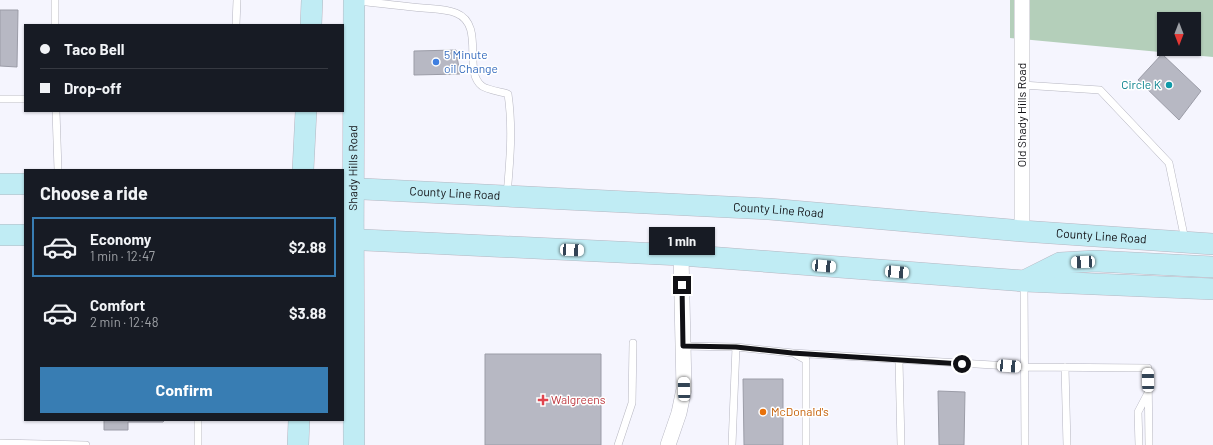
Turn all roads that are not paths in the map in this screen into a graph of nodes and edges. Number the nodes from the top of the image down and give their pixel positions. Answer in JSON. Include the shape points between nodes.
{"nodes":[{"id":1,"x":55,"y":0,"type":"edge"},
{"id":2,"x":237,"y":0,"type":"edge"},
{"id":3,"x":312,"y":0,"type":"edge"},
{"id":4,"x":354,"y":0,"type":"edge"},
{"id":5,"x":1022,"y":0,"type":"edge"},
{"id":6,"x":56,"y":24,"type":"edge"},
{"id":7,"x":236,"y":24,"type":"edge"},
{"id":8,"x":311,"y":24,"type":"edge"},
{"id":9,"x":1022,"y":85,"type":"junction"},
{"id":10,"x":0,"y":99,"type":"edge"},
{"id":11,"x":24,"y":99,"type":"edge"},
{"id":12,"x":56,"y":112,"type":"edge"},
{"id":13,"x":306,"y":112,"type":"edge"},
{"id":14,"x":58,"y":169,"type":"edge"},
{"id":15,"x":303,"y":169,"type":"edge"},
{"id":16,"x":0,"y":184,"type":"edge"},
{"id":17,"x":24,"y":184,"type":"edge"},
{"id":18,"x":349,"y":188,"type":"edge"},
{"id":19,"x":507,"y":196,"type":"junction"},
{"id":20,"x":1022,"y":231,"type":"junction"},
{"id":21,"x":0,"y":235,"type":"edge"},
{"id":22,"x":24,"y":235,"type":"edge"},
{"id":23,"x":348,"y":239,"type":"edge"},
{"id":24,"x":1185,"y":242,"type":"junction"},
{"id":25,"x":1213,"y":244,"type":"edge"},
{"id":26,"x":681,"y":255,"type":"junction"},
{"id":27,"x":1213,"y":267,"type":"edge"},
{"id":28,"x":1024,"y":281,"type":"junction"},
{"id":29,"x":1213,"y":289,"type":"edge"},
{"id":30,"x":633,"y":343,"type":"dead end"},
{"id":31,"x":683,"y":346,"type":"junction"},
{"id":32,"x":736,"y":347,"type":"junction"},
{"id":33,"x":792,"y":353,"type":"junction"},
{"id":34,"x":900,"y":360,"type":"junction"},
{"id":35,"x":1025,"y":367,"type":"junction"},
{"id":36,"x":1066,"y":367,"type":"junction"},
{"id":37,"x":1148,"y":392,"type":"junction"},
{"id":38,"x":198,"y":421,"type":"edge"},
{"id":39,"x":299,"y":421,"type":"edge"},
{"id":40,"x":0,"y":443,"type":"edge"},
{"id":41,"x":86,"y":445,"type":"edge"},
{"id":42,"x":198,"y":445,"type":"edge"},
{"id":43,"x":298,"y":445,"type":"edge"},
{"id":44,"x":354,"y":445,"type":"edge"},
{"id":45,"x":618,"y":445,"type":"edge"},
{"id":46,"x":668,"y":445,"type":"edge"},
{"id":47,"x":732,"y":445,"type":"edge"},
{"id":48,"x":806,"y":445,"type":"edge"},
{"id":49,"x":901,"y":445,"type":"edge"},
{"id":50,"x":1025,"y":445,"type":"edge"},
{"id":51,"x":1068,"y":445,"type":"edge"},
{"id":52,"x":1138,"y":445,"type":"edge"},
{"id":53,"x":1149,"y":445,"type":"edge"}],
"edges":[{"from":1,"to":6,"type":"lane"},
{"from":2,"to":7,"type":"lane"},
{"from":3,"to":8,"type":"main road"},
{"from":4,"to":18,"type":"main road","name":"Shady Hills Road"},
{"from":4,"to":19,"type":"lane","via":[[456,13],[469,23],[472,30],[476,81],[483,88],[508,94],[511,145]]},
{"from":5,"to":9,"type":"street","name":"Old Shady Hills Road"},
{"from":9,"to":20,"type":"street","name":"Old Shady Hills Road"},
{"from":9,"to":24,"type":"lane","via":[[1100,90],[1168,163]]},
{"from":10,"to":11,"type":"lane"},
{"from":12,"to":14,"type":"lane"},
{"from":13,"to":15,"type":"main road"},
{"from":16,"to":17,"type":"main road"},
{"from":18,"to":19,"type":"main road","name":"County Line Road"},
{"from":18,"to":23,"type":"main road","name":"Shady Hills Road"},
{"from":19,"to":20,"type":"main road","name":"County Line Road","via":[[769,210]]},
{"from":20,"to":24,"type":"main road","name":"County Line Road"},
{"from":21,"to":22,"type":"main road"},
{"from":23,"to":26,"type":"main road"},
{"from":23,"to":44,"type":"main road","name":"Shady Hills Road","via":[[352,283]]},
{"from":24,"to":25,"type":"main road","name":"County Line Road"},
{"from":26,"to":28,"type":"main road"},
{"from":26,"to":31,"type":"street"},
{"from":27,"to":28,"type":"main road","via":[[1095,261],[1060,263]]},
{"from":28,"to":29,"type":"main road"},
{"from":28,"to":35,"type":"lane"},
{"from":30,"to":45,"type":"lane","via":[[632,403]]},
{"from":31,"to":32,"type":"lane"},
{"from":31,"to":46,"type":"street","via":[[684,389]]},
{"from":32,"to":33,"type":"lane"},
{"from":32,"to":47,"type":"lane"},
{"from":33,"to":34,"type":"lane"},
{"from":33,"to":48,"type":"lane","via":[[806,360]]},
{"from":34,"to":35,"type":"lane"},
{"from":34,"to":49,"type":"lane"},
{"from":35,"to":36,"type":"lane"},
{"from":35,"to":50,"type":"lane"},
{"from":36,"to":37,"type":"lane","via":[[1148,368]]},
{"from":36,"to":51,"type":"lane"},
{"from":37,"to":52,"type":"lane","via":[[1138,412]]},
{"from":37,"to":53,"type":"lane"},
{"from":38,"to":42,"type":"lane"},
{"from":39,"to":43,"type":"main road"},
{"from":40,"to":41,"type":"lane"}]}
